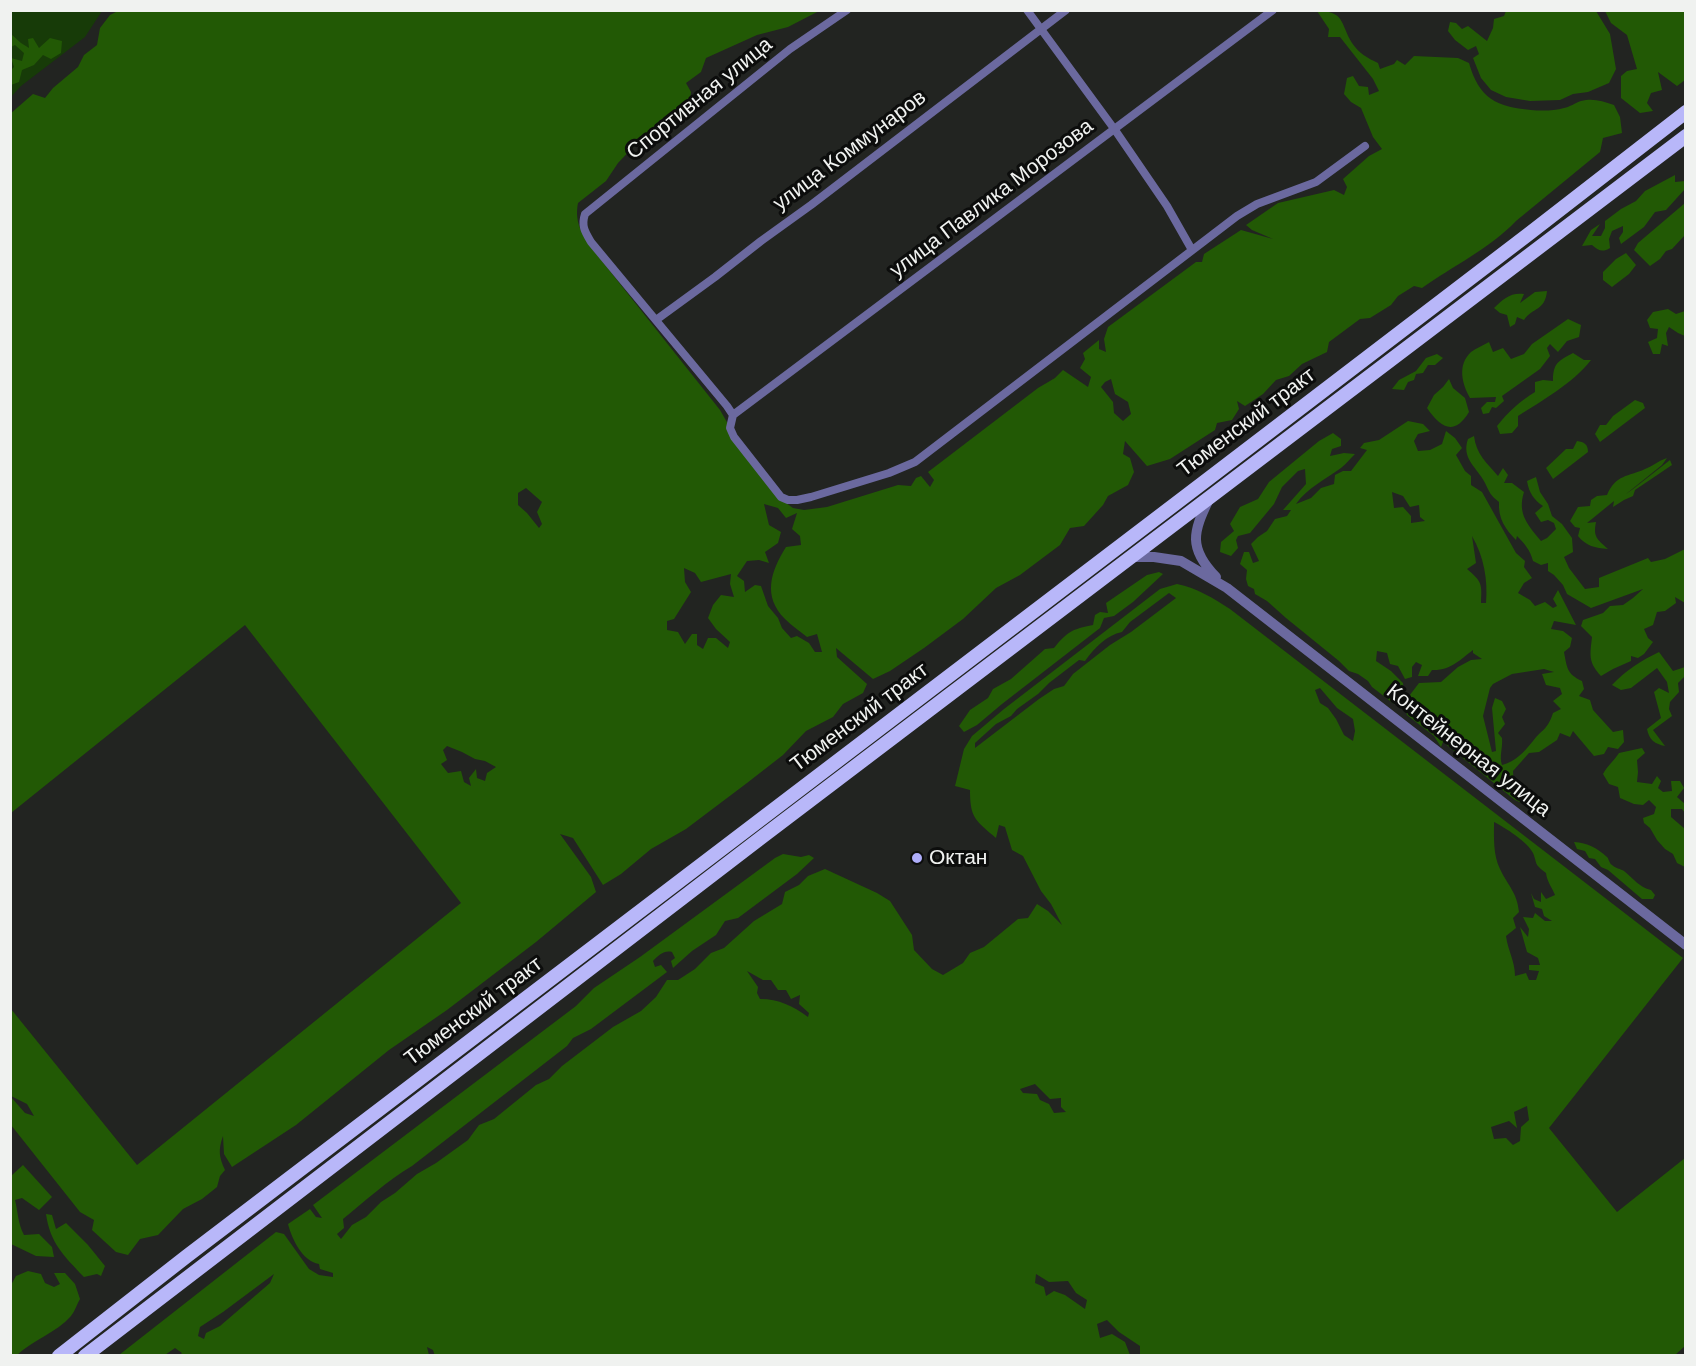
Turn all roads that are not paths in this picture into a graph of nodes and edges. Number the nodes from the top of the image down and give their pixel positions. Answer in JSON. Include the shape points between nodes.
{"nodes":[{"id":1,"x":847,"y":10,"type":"edge"},
{"id":2,"x":1027,"y":10,"type":"edge"},
{"id":3,"x":1066,"y":10,"type":"edge"},
{"id":4,"x":1273,"y":10,"type":"edge"},
{"id":5,"x":1041,"y":30,"type":"junction"},
{"id":6,"x":1686,"y":112,"type":"edge"},
{"id":7,"x":1115,"y":130,"type":"junction"},
{"id":8,"x":1686,"y":136,"type":"edge"},
{"id":9,"x":1365,"y":146,"type":"dead end"},
{"id":10,"x":1192,"y":250,"type":"junction"},
{"id":11,"x":656,"y":320,"type":"junction"},
{"id":12,"x":733,"y":415,"type":"junction"},
{"id":13,"x":1209,"y":498,"type":"junction"},
{"id":14,"x":1132,"y":557,"type":"junction"},
{"id":15,"x":1227,"y":588,"type":"junction"},
{"id":16,"x":1686,"y":945,"type":"edge"},
{"id":17,"x":59,"y":1356,"type":"edge"},
{"id":18,"x":85,"y":1356,"type":"edge"}],
"edges":[{"from":1,"to":11,"type":"street","name":"Спортивная улица","via":[[790,50],[585,214],[583,229],[591,242]]},
{"from":2,"to":5,"type":"street"},
{"from":3,"to":5,"type":"street","name":"улица Коммунаров"},
{"from":4,"to":7,"type":"street","name":"улица Павлика Морозова"},
{"from":5,"to":7,"type":"street"},
{"from":5,"to":11,"type":"street","name":"улица Коммунаров"},
{"from":6,"to":17,"type":"main road","name":"Тюменский тракт"},
{"from":7,"to":10,"type":"street"},
{"from":7,"to":12,"type":"street","name":"улица Павлика Морозова"},
{"from":8,"to":13,"type":"main road","name":"Тюменский тракт"},
{"from":9,"to":10,"type":"street","via":[[1316,182],[1257,204],[1237,216]]},
{"from":10,"to":12,"type":"street","via":[[928,453],[889,472],[811,497],[788,500],[781,497],[734,436],[730,428]]},
{"from":11,"to":12,"type":"street"},
{"from":13,"to":14,"type":"main road","name":"Тюменский тракт"},
{"from":13,"to":15,"type":"street","name":"Контейнерная улица","via":[[1199,518],[1196,543],[1205,565]]},
{"from":14,"to":15,"type":"street","name":"Контейнерная улица","via":[[1181,561]]},
{"from":14,"to":18,"type":"main road","name":"Тюменский тракт"},
{"from":15,"to":16,"type":"street","name":"Контейнерная улица"}]}
